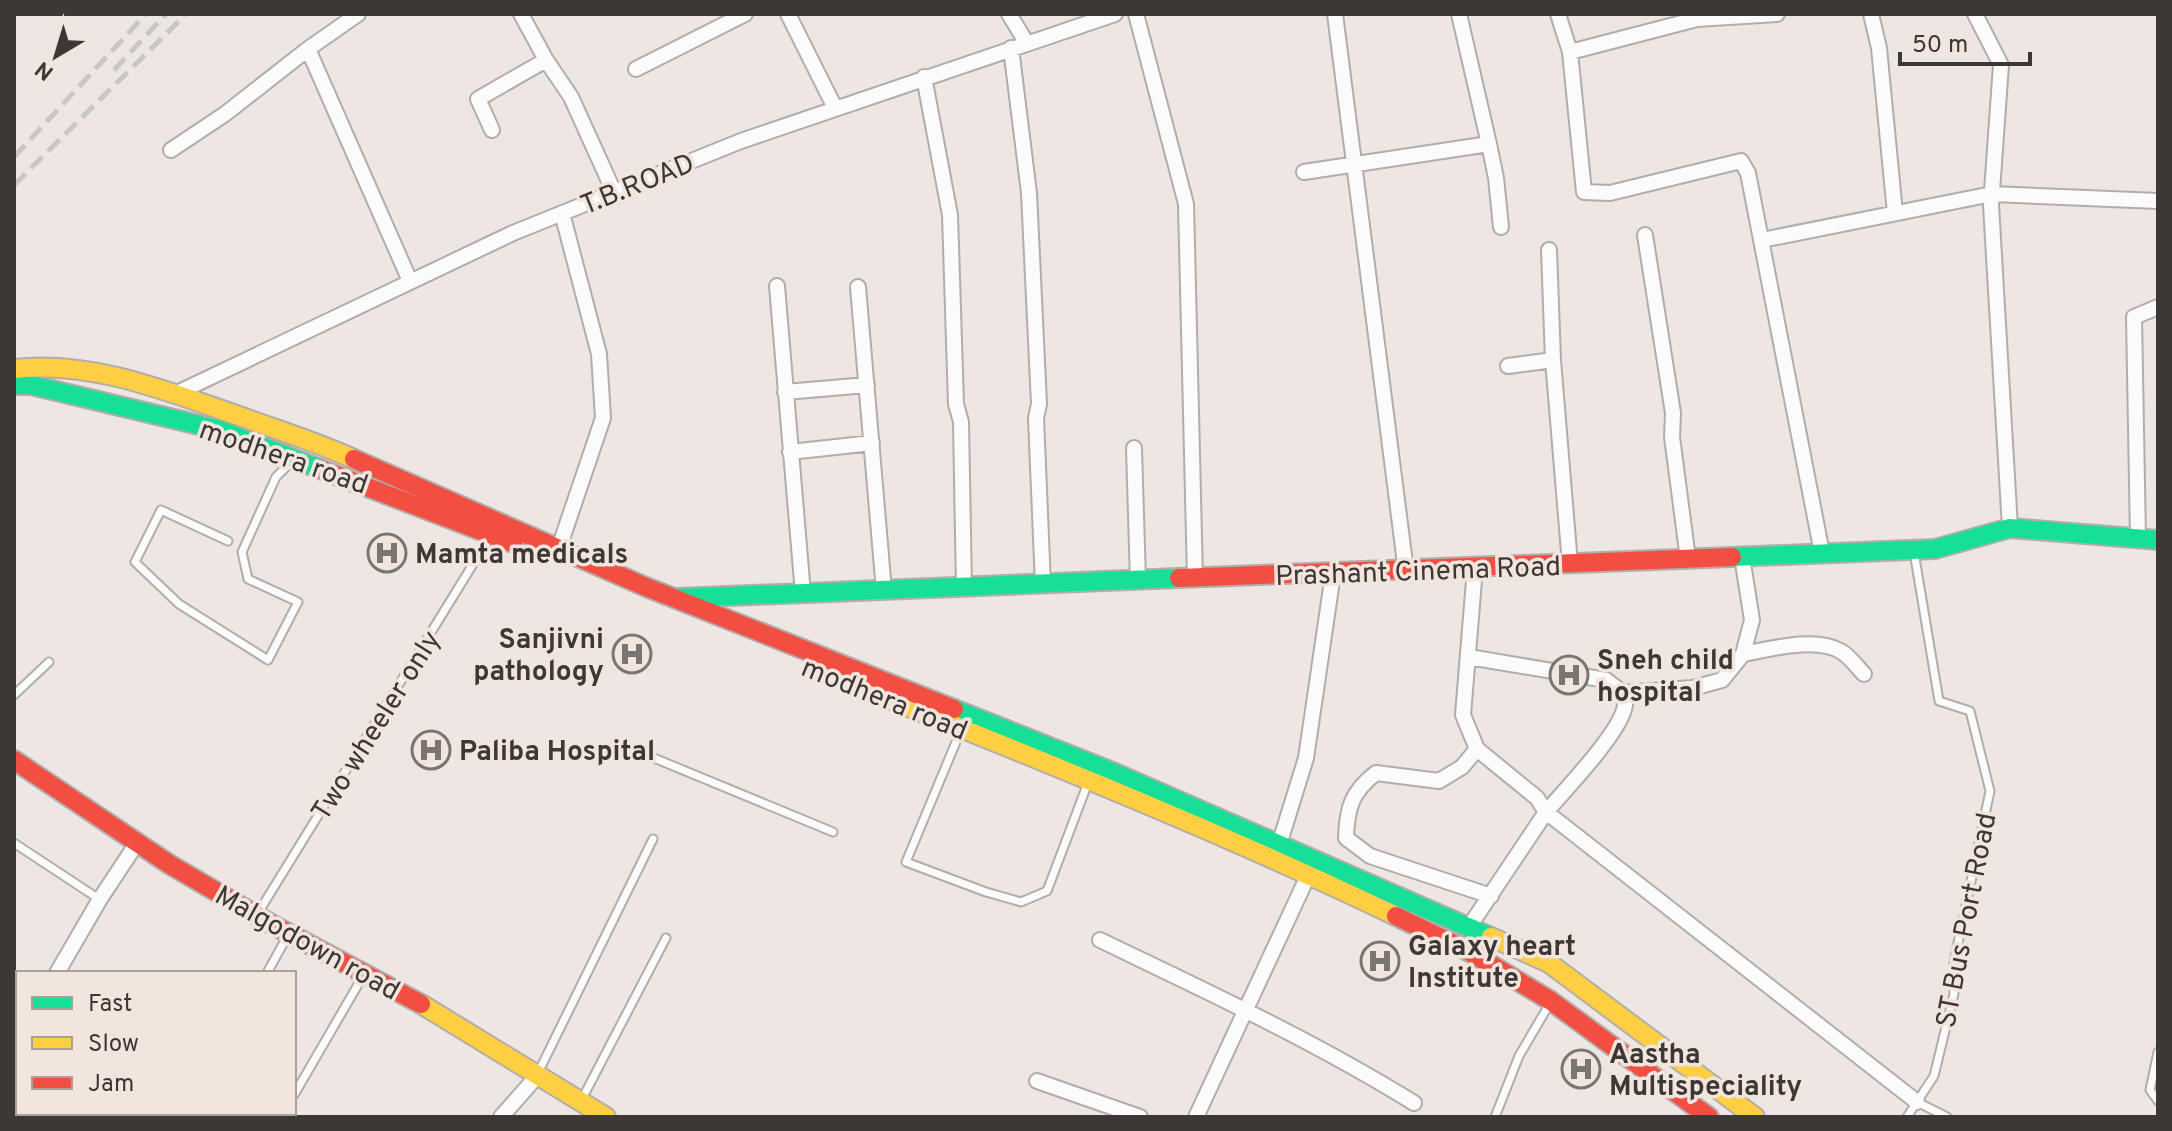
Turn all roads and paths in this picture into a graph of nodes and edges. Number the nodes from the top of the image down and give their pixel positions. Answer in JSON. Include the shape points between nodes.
{"nodes":[{"id":1,"x":358,"y":14,"type":"edge"},
{"id":2,"x":521,"y":14,"type":"edge"},
{"id":3,"x":745,"y":14,"type":"edge"},
{"id":4,"x":788,"y":14,"type":"edge"},
{"id":5,"x":1009,"y":14,"type":"edge"},
{"id":6,"x":1115,"y":14,"type":"edge"},
{"id":7,"x":1136,"y":14,"type":"edge"},
{"id":8,"x":1335,"y":14,"type":"edge"},
{"id":9,"x":1459,"y":14,"type":"edge"},
{"id":10,"x":1558,"y":14,"type":"edge"},
{"id":11,"x":1768,"y":14,"type":"edge"},
{"id":12,"x":1777,"y":14,"type":"edge"},
{"id":13,"x":1871,"y":14,"type":"edge"},
{"id":14,"x":1975,"y":14,"type":"edge"},
{"id":15,"x":1688,"y":17,"type":"edge"},
{"id":16,"x":1026,"y":42,"type":"junction"},
{"id":17,"x":1011,"y":48,"type":"junction"},
{"id":18,"x":308,"y":49,"type":"junction"},
{"id":19,"x":1570,"y":52,"type":"junction"},
{"id":20,"x":546,"y":60,"type":"junction"},
{"id":21,"x":636,"y":69,"type":"dead end"},
{"id":22,"x":924,"y":77,"type":"junction"},
{"id":23,"x":835,"y":108,"type":"junction"},
{"id":24,"x":492,"y":130,"type":"dead end"},
{"id":25,"x":1489,"y":144,"type":"junction"},
{"id":26,"x":171,"y":150,"type":"dead end"},
{"id":27,"x":1355,"y":164,"type":"junction"},
{"id":28,"x":1304,"y":172,"type":"dead end"},
{"id":29,"x":614,"y":192,"type":"junction"},
{"id":30,"x":1992,"y":194,"type":"junction"},
{"id":31,"x":2158,"y":201,"type":"edge"},
{"id":32,"x":562,"y":213,"type":"junction"},
{"id":33,"x":1895,"y":213,"type":"junction"},
{"id":34,"x":1501,"y":227,"type":"dead end"},
{"id":35,"x":1645,"y":235,"type":"dead end"},
{"id":36,"x":1762,"y":240,"type":"junction"},
{"id":37,"x":1549,"y":250,"type":"dead end"},
{"id":38,"x":410,"y":281,"type":"junction"},
{"id":39,"x":777,"y":286,"type":"dead end"},
{"id":40,"x":858,"y":287,"type":"dead end"},
{"id":41,"x":2158,"y":307,"type":"edge"},
{"id":42,"x":1553,"y":360,"type":"junction"},
{"id":43,"x":1508,"y":366,"type":"dead end"},
{"id":44,"x":14,"y":369,"type":"edge"},
{"id":45,"x":14,"y":385,"type":"edge"},
{"id":46,"x":867,"y":385,"type":"junction"},
{"id":47,"x":785,"y":392,"type":"junction"},
{"id":48,"x":175,"y":394,"type":"junction"},
{"id":49,"x":872,"y":443,"type":"junction"},
{"id":50,"x":1134,"y":448,"type":"dead end"},
{"id":51,"x":790,"y":452,"type":"junction"},
{"id":52,"x":297,"y":457,"type":"junction"},
{"id":53,"x":2010,"y":528,"type":"junction"},
{"id":54,"x":493,"y":534,"type":"junction"},
{"id":55,"x":2138,"y":538,"type":"junction"},
{"id":56,"x":2158,"y":540,"type":"edge"},
{"id":57,"x":228,"y":541,"type":"dead end"},
{"id":58,"x":559,"y":548,"type":"junction"},
{"id":59,"x":1914,"y":549,"type":"junction"},
{"id":60,"x":1822,"y":553,"type":"junction"},
{"id":61,"x":1742,"y":557,"type":"junction"},
{"id":62,"x":1688,"y":559,"type":"junction"},
{"id":63,"x":1570,"y":564,"type":"junction"},
{"id":64,"x":1475,"y":568,"type":"junction"},
{"id":65,"x":1406,"y":571,"type":"junction"},
{"id":66,"x":1333,"y":574,"type":"junction"},
{"id":67,"x":1195,"y":579,"type":"junction"},
{"id":68,"x":1138,"y":581,"type":"junction"},
{"id":69,"x":1043,"y":585,"type":"junction"},
{"id":70,"x":964,"y":588,"type":"junction"},
{"id":71,"x":884,"y":591,"type":"junction"},
{"id":72,"x":803,"y":594,"type":"junction"},
{"id":73,"x":675,"y":598,"type":"junction"},
{"id":74,"x":1743,"y":654,"type":"junction"},
{"id":75,"x":1469,"y":657,"type":"junction"},
{"id":76,"x":49,"y":662,"type":"dead end"},
{"id":77,"x":1864,"y":674,"type":"dead end"},
{"id":78,"x":1623,"y":693,"type":"junction"},
{"id":79,"x":14,"y":695,"type":"edge"},
{"id":80,"x":961,"y":728,"type":"junction"},
{"id":81,"x":625,"y":746,"type":"dead end"},
{"id":82,"x":1477,"y":749,"type":"junction"},
{"id":83,"x":14,"y":760,"type":"edge"},
{"id":84,"x":1089,"y":779,"type":"junction"},
{"id":85,"x":1546,"y":812,"type":"junction"},
{"id":86,"x":833,"y":832,"type":"dead end"},
{"id":87,"x":653,"y":839,"type":"dead end"},
{"id":88,"x":14,"y":843,"type":"edge"},
{"id":89,"x":137,"y":843,"type":"junction"},
{"id":90,"x":1279,"y":845,"type":"junction"},
{"id":91,"x":1311,"y":868,"type":"junction"},
{"id":92,"x":1491,"y":896,"type":"junction"},
{"id":93,"x":100,"y":899,"type":"junction"},
{"id":94,"x":256,"y":915,"type":"junction"},
{"id":95,"x":1469,"y":927,"type":"junction"},
{"id":96,"x":289,"y":933,"type":"junction"},
{"id":97,"x":666,"y":938,"type":"dead end"},
{"id":98,"x":1100,"y":940,"type":"dead end"},
{"id":99,"x":58,"y":971,"type":"edge"},
{"id":100,"x":268,"y":971,"type":"edge"},
{"id":101,"x":364,"y":974,"type":"junction"},
{"id":102,"x":1551,"y":1001,"type":"junction"},
{"id":103,"x":1245,"y":1010,"type":"junction"},
{"id":104,"x":2158,"y":1052,"type":"edge"},
{"id":105,"x":538,"y":1075,"type":"junction"},
{"id":106,"x":1037,"y":1081,"type":"dead end"},
{"id":107,"x":296,"y":1092,"type":"edge"},
{"id":108,"x":581,"y":1101,"type":"junction"},
{"id":109,"x":2158,"y":1101,"type":"edge"},
{"id":110,"x":1917,"y":1102,"type":"junction"},
{"id":111,"x":1414,"y":1103,"type":"dead end"},
{"id":112,"x":501,"y":1117,"type":"edge"},
{"id":113,"x":606,"y":1117,"type":"edge"},
{"id":114,"x":1140,"y":1117,"type":"edge"},
{"id":115,"x":1196,"y":1117,"type":"edge"},
{"id":116,"x":1495,"y":1117,"type":"edge"},
{"id":117,"x":1709,"y":1117,"type":"edge"},
{"id":118,"x":1755,"y":1117,"type":"edge"},
{"id":119,"x":1907,"y":1117,"type":"edge"},
{"id":120,"x":1947,"y":1117,"type":"edge"}],
"edges":[{"from":1,"to":18,"type":"street"},
{"from":2,"to":20,"type":"street"},
{"from":3,"to":21,"type":"street"},
{"from":4,"to":23,"type":"street"},
{"from":5,"to":16,"type":"street"},
{"from":6,"to":16,"type":"street","name":"T.B.ROAD"},
{"from":7,"to":67,"type":"street","via":[[1186,204]]},
{"from":8,"to":27,"type":"street"},
{"from":9,"to":25,"type":"street"},
{"from":10,"to":19,"type":"street"},
{"from":11,"to":12,"type":"street"},
{"from":11,"to":15,"type":"street"},
{"from":13,"to":33,"type":"street"},
{"from":14,"to":30,"type":"street","via":[[2001,65]]},
{"from":15,"to":19,"type":"street"},
{"from":16,"to":17,"type":"street","name":"T.B.ROAD"},
{"from":17,"to":22,"type":"street","name":"T.B.ROAD"},
{"from":17,"to":69,"type":"street","via":[[1029,193]]},
{"from":18,"to":26,"type":"street"},
{"from":18,"to":38,"type":"street"},
{"from":19,"to":36,"type":"street","via":[[1584,192],[1610,193],[1741,161]]},
{"from":20,"to":24,"type":"street","via":[[478,99]]},
{"from":20,"to":29,"type":"street","via":[[571,97]]},
{"from":22,"to":23,"type":"street","name":"T.B.ROAD"},
{"from":22,"to":70,"type":"street","via":[[950,215]]},
{"from":23,"to":29,"type":"street","name":"T.B.ROAD"},
{"from":25,"to":27,"type":"street"},
{"from":25,"to":34,"type":"street"},
{"from":27,"to":28,"type":"street"},
{"from":27,"to":65,"type":"street"},
{"from":29,"to":32,"type":"street","name":"T.B.ROAD"},
{"from":30,"to":31,"type":"street"},
{"from":30,"to":33,"type":"street"},
{"from":30,"to":53,"type":"street"},
{"from":32,"to":38,"type":"street","name":"T.B.ROAD"},
{"from":32,"to":58,"type":"street","via":[[599,354],[603,418]]},
{"from":33,"to":36,"type":"street"},
{"from":35,"to":62,"type":"street","via":[[1673,413]]},
{"from":36,"to":60,"type":"street"},
{"from":37,"to":42,"type":"street"},
{"from":38,"to":48,"type":"street","name":"T.B.ROAD"},
{"from":39,"to":47,"type":"street"},
{"from":40,"to":46,"type":"street"},
{"from":41,"to":55,"type":"street","via":[[2134,317]]},
{"from":42,"to":43,"type":"street"},
{"from":42,"to":63,"type":"street"},
{"from":44,"to":48,"type":"main road","via":[[82,369]]},
{"from":45,"to":52,"type":"main road","name":"modhera road","via":[[220,430]]},
{"from":46,"to":47,"type":"street"},
{"from":46,"to":49,"type":"street"},
{"from":47,"to":51,"type":"street"},
{"from":48,"to":58,"type":"main road","via":[[332,449]]},
{"from":49,"to":51,"type":"street"},
{"from":49,"to":71,"type":"street"},
{"from":50,"to":68,"type":"street"},
{"from":51,"to":72,"type":"street"},
{"from":52,"to":54,"type":"main road","name":"modhera road"},
{"from":52,"to":57,"type":"lane","via":[[276,477],[242,552],[248,579],[298,602],[268,660],[179,604],[135,562],[161,510]]},
{"from":53,"to":55,"type":"main road","name":"Prashant Cinema Road"},
{"from":53,"to":59,"type":"main road","name":"Prashant Cinema Road","via":[[1935,549]]},
{"from":54,"to":80,"type":"main road","name":"modhera road","via":[[639,599]]},
{"from":54,"to":94,"type":"lane","name":"Two wheeler only"},
{"from":55,"to":56,"type":"main road","name":"Prashant Cinema Road"},
{"from":58,"to":73,"type":"main road"},
{"from":59,"to":60,"type":"main road","name":"Prashant Cinema Road"},
{"from":59,"to":110,"type":"lane","name":"ST Bus Port Road","via":[[1939,701],[1970,711],[1990,791],[1954,962],[1954,994],[1934,1076]]},
{"from":60,"to":61,"type":"main road","name":"Prashant Cinema Road"},
{"from":61,"to":62,"type":"main road","name":"Prashant Cinema Road"},
{"from":61,"to":74,"type":"street","via":[[1752,620]]},
{"from":62,"to":63,"type":"main road","name":"Prashant Cinema Road"},
{"from":63,"to":64,"type":"main road","name":"Prashant Cinema Road"},
{"from":64,"to":65,"type":"main road","name":"Prashant Cinema Road"},
{"from":64,"to":75,"type":"street"},
{"from":65,"to":66,"type":"main road","name":"Prashant Cinema Road"},
{"from":66,"to":67,"type":"main road","name":"Prashant Cinema Road"},
{"from":66,"to":90,"type":"street","via":[[1306,758]]},
{"from":67,"to":68,"type":"main road","name":"Prashant Cinema Road"},
{"from":68,"to":69,"type":"main road","name":"Prashant Cinema Road"},
{"from":69,"to":70,"type":"main road","name":"Prashant Cinema Road"},
{"from":70,"to":71,"type":"main road","name":"Prashant Cinema Road"},
{"from":71,"to":72,"type":"main road","name":"Prashant Cinema Road"},
{"from":72,"to":73,"type":"main road","name":"Prashant Cinema Road"},
{"from":73,"to":90,"type":"main road","via":[[1115,773]]},
{"from":74,"to":77,"type":"street","via":[[1793,644],[1825,647],[1842,651]]},
{"from":74,"to":78,"type":"street","via":[[1722,680],[1693,688]]},
{"from":75,"to":78,"type":"street","via":[[1606,680]]},
{"from":75,"to":82,"type":"street","via":[[1463,715]]},
{"from":76,"to":79,"type":"lane"},
{"from":78,"to":85,"type":"street","via":[[1619,721]]},
{"from":80,"to":84,"type":"main road","name":"modhera road"},
{"from":80,"to":84,"type":"lane","via":[[906,862],[1021,902],[1047,891]]},
{"from":81,"to":86,"type":"lane"},
{"from":82,"to":85,"type":"street","via":[[1537,798]]},
{"from":82,"to":92,"type":"street","via":[[1462,767],[1439,781],[1376,773],[1360,785],[1347,813],[1346,838],[1370,856]]},
{"from":83,"to":89,"type":"main road","name":"Malgodown road"},
{"from":84,"to":91,"type":"main road","name":"modhera road"},
{"from":85,"to":92,"type":"street"},
{"from":85,"to":110,"type":"street"},
{"from":87,"to":105,"type":"lane"},
{"from":88,"to":93,"type":"lane"},
{"from":89,"to":93,"type":"street"},
{"from":89,"to":94,"type":"main road","name":"Malgodown road"},
{"from":90,"to":91,"type":"main road"},
{"from":91,"to":95,"type":"main road"},
{"from":91,"to":102,"type":"main road","name":"modhera road"},
{"from":91,"to":103,"type":"street"},
{"from":92,"to":95,"type":"street"},
{"from":93,"to":99,"type":"street"},
{"from":94,"to":96,"type":"main road","name":"Malgodown road"},
{"from":95,"to":118,"type":"main road","via":[[1549,963]]},
{"from":96,"to":100,"type":"lane"},
{"from":96,"to":101,"type":"main road","name":"Malgodown road"},
{"from":97,"to":108,"type":"lane"},
{"from":98,"to":103,"type":"street"},
{"from":101,"to":105,"type":"main road","name":"Malgodown road"},
{"from":101,"to":107,"type":"lane"},
{"from":102,"to":116,"type":"lane","via":[[1519,1056]]},
{"from":102,"to":117,"type":"main road","name":"modhera road"},
{"from":103,"to":111,"type":"street"},
{"from":103,"to":115,"type":"street"},
{"from":104,"to":109,"type":"lane","via":[[2150,1090]]},
{"from":105,"to":108,"type":"main road","name":"Malgodown road"},
{"from":105,"to":112,"type":"street"},
{"from":106,"to":114,"type":"street"},
{"from":108,"to":113,"type":"main road","name":"Malgodown road"},
{"from":110,"to":119,"type":"lane","name":"ST Bus Port Road"},
{"from":110,"to":120,"type":"lane"}]}
